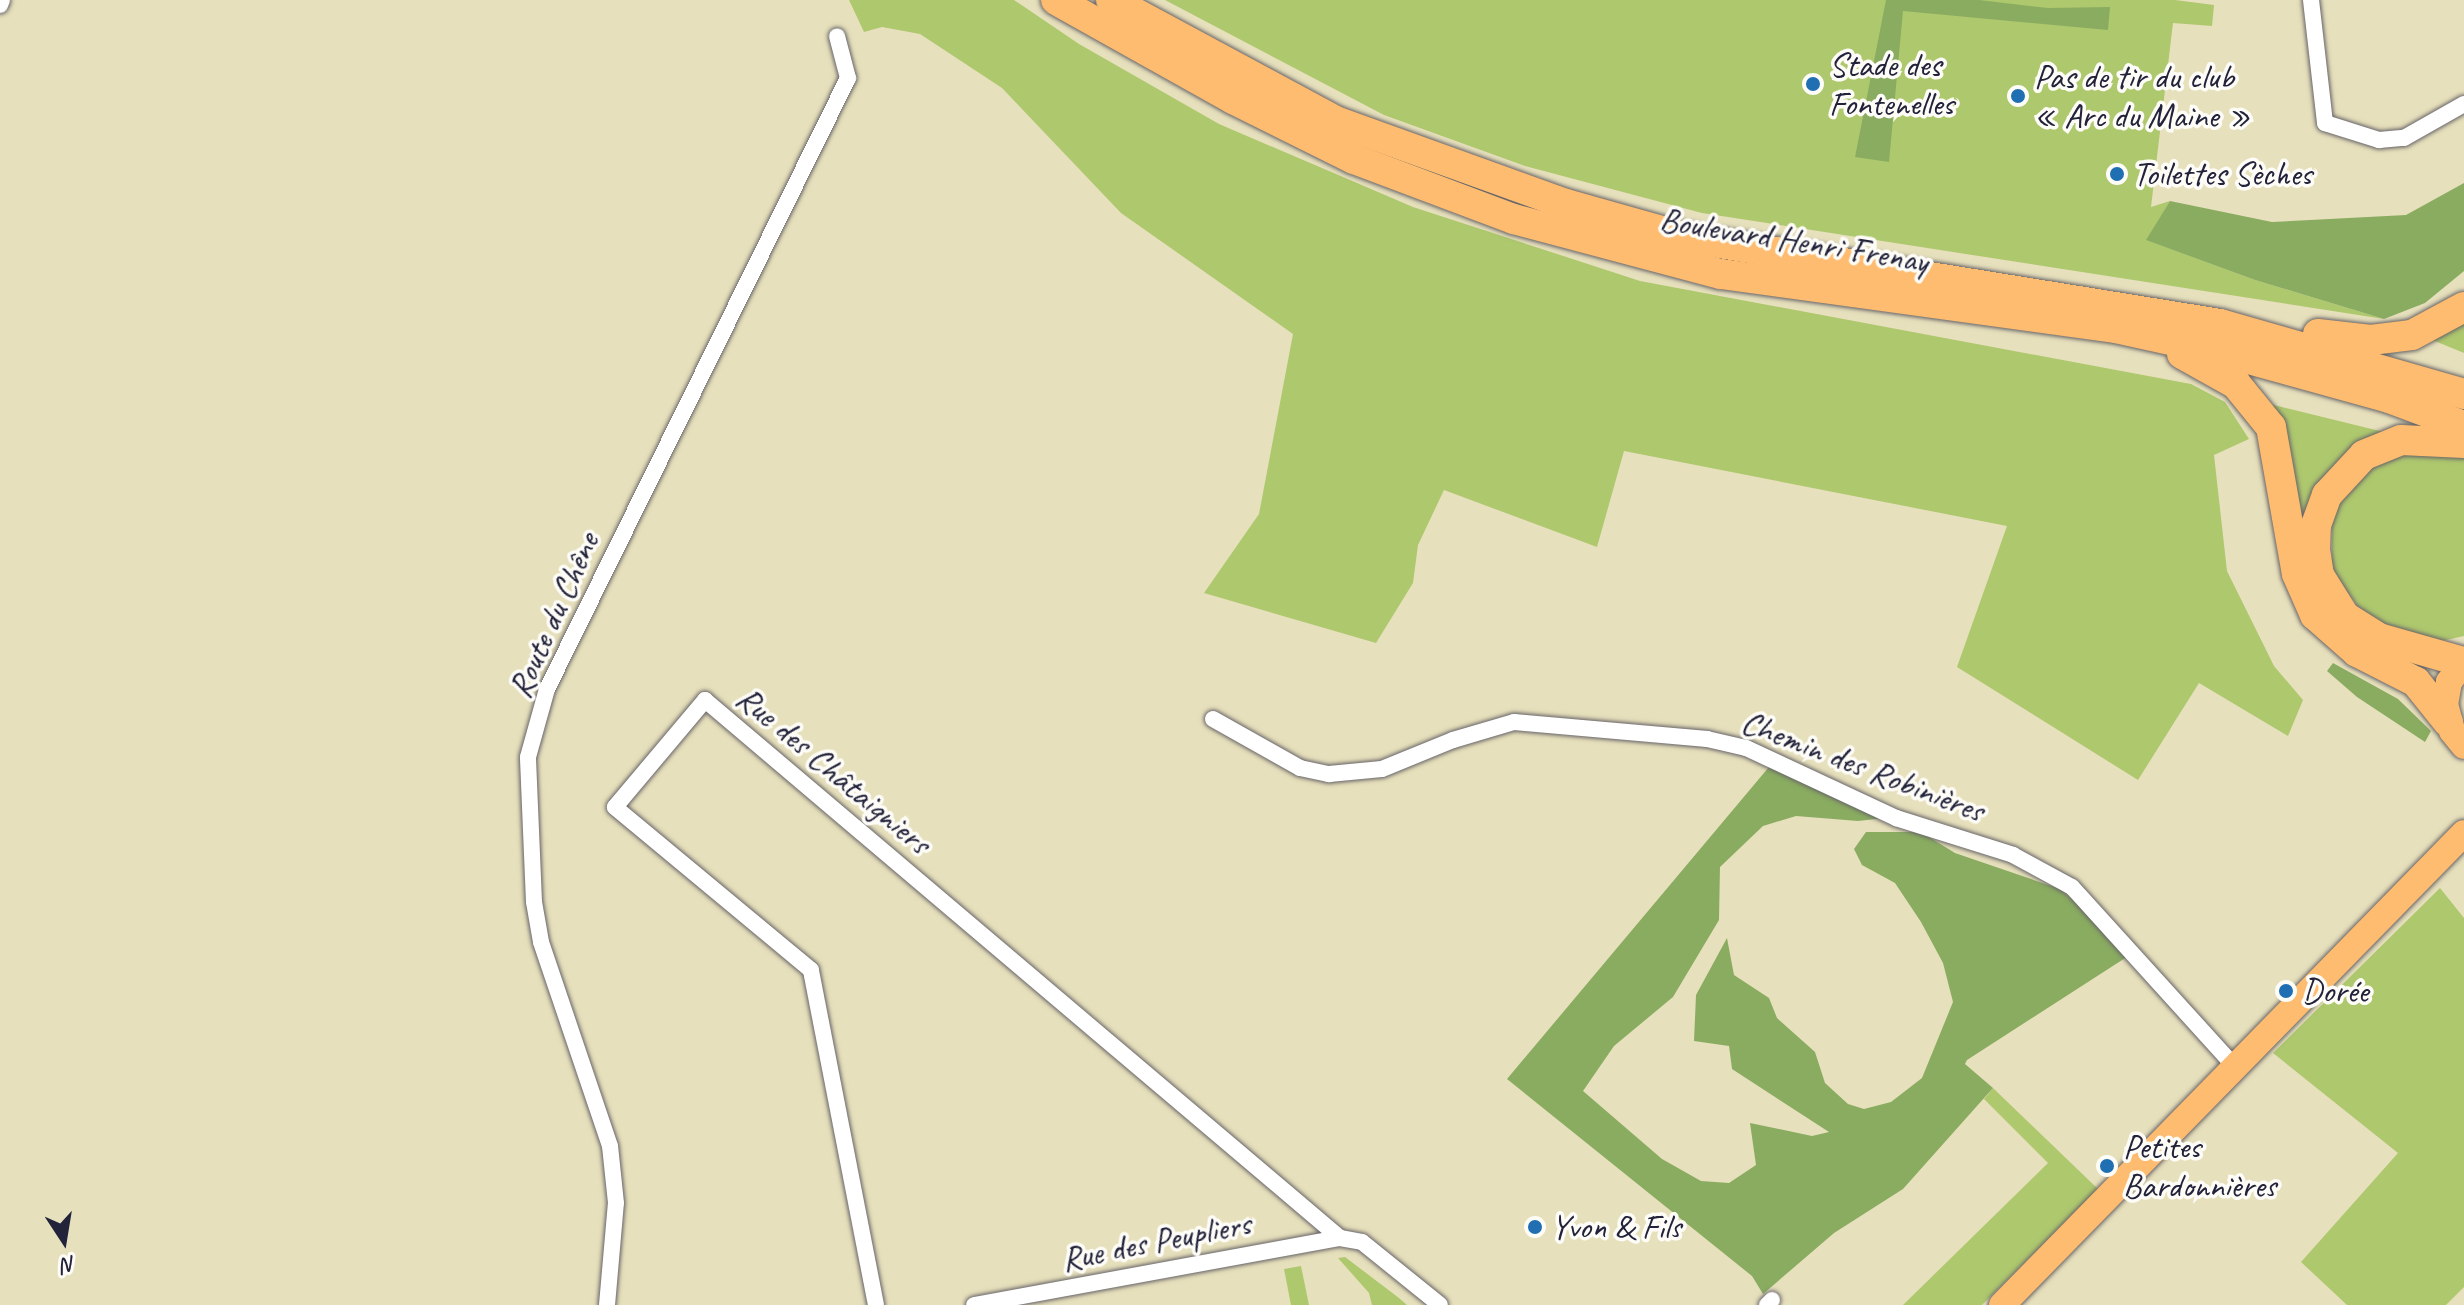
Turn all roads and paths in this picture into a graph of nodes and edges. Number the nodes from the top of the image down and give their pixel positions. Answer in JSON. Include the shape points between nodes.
{"nodes":[{"id":1,"x":1056,"y":0,"type":"edge"},
{"id":2,"x":1111,"y":0,"type":"edge"},
{"id":3,"x":2311,"y":0,"type":"edge"},
{"id":4,"x":837,"y":36,"type":"dead end"},
{"id":5,"x":2464,"y":104,"type":"edge"},
{"id":6,"x":2464,"y":307,"type":"edge"},
{"id":7,"x":2183,"y":316,"type":"junction"},
{"id":8,"x":2116,"y":328,"type":"junction"},
{"id":9,"x":2464,"y":394,"type":"edge"},
{"id":10,"x":2464,"y":426,"type":"edge"},
{"id":11,"x":2464,"y":443,"type":"edge"},
{"id":12,"x":2463,"y":662,"type":"edge"},
{"id":13,"x":1213,"y":719,"type":"dead end"},
{"id":14,"x":2460,"y":740,"type":"edge"},
{"id":15,"x":2464,"y":815,"type":"edge"},
{"id":16,"x":2464,"y":833,"type":"edge"},
{"id":17,"x":2444,"y":853,"type":"junction"},
{"id":18,"x":2235,"y":1067,"type":"junction"},
{"id":19,"x":1344,"y":1238,"type":"junction"},
{"id":20,"x":607,"y":1305,"type":"edge"},
{"id":21,"x":876,"y":1305,"type":"edge"},
{"id":22,"x":974,"y":1305,"type":"edge"},
{"id":23,"x":1440,"y":1305,"type":"edge"},
{"id":24,"x":2002,"y":1305,"type":"edge"}],
"edges":[{"from":1,"to":8,"type":"highway","name":"Boulevard Henri Frenay","via":[[1210,87],[1354,159],[1514,219],[1721,274]]},
{"from":2,"to":7,"type":"highway","name":"Boulevard Henri Frenay","via":[[1338,122],[1566,204],[1683,237]]},
{"from":3,"to":5,"type":"street","via":[[2325,123],[2379,140],[2404,138]]},
{"from":4,"to":20,"type":"street","name":"Route du Chêne","via":[[848,78],[547,689],[528,757],[534,902],[541,942],[610,1146],[616,1203]]},
{"from":6,"to":7,"type":"highway","via":[[2412,335],[2371,340]]},
{"from":7,"to":9,"type":"highway","name":"Boulevard Henri Frenay","via":[[2321,350]]},
{"from":8,"to":10,"type":"highway","name":"Boulevard Henri Frenay","via":[[2374,394]]},
{"from":8,"to":14,"type":"highway","via":[[2203,363],[2236,384],[2262,411],[2276,447],[2297,574],[2315,615],[2357,652],[2416,682]]},
{"from":11,"to":12,"type":"highway","via":[[2401,440],[2364,455],[2327,495],[2316,525],[2315,551],[2319,575],[2345,617],[2379,638]]},
{"from":12,"to":14,"type":"main road","via":[[2449,682]]},
{"from":13,"to":18,"type":"street","name":"Chemin des Robinières","via":[[1300,768],[1329,774],[1382,769],[1514,722],[1588,726],[1746,748],[1896,818],[2013,855],[2072,887]]},
{"from":15,"to":17,"type":"main road"},
{"from":16,"to":17,"type":"main road"},
{"from":17,"to":18,"type":"main road"},
{"from":18,"to":24,"type":"main road"},
{"from":19,"to":21,"type":"street","name":"Rue des Châtaigniers","via":[[705,700],[615,807],[811,970]]},
{"from":19,"to":22,"type":"street","name":"Rue des Peupliers"},
{"from":19,"to":23,"type":"street","via":[[1375,1251]]}]}
